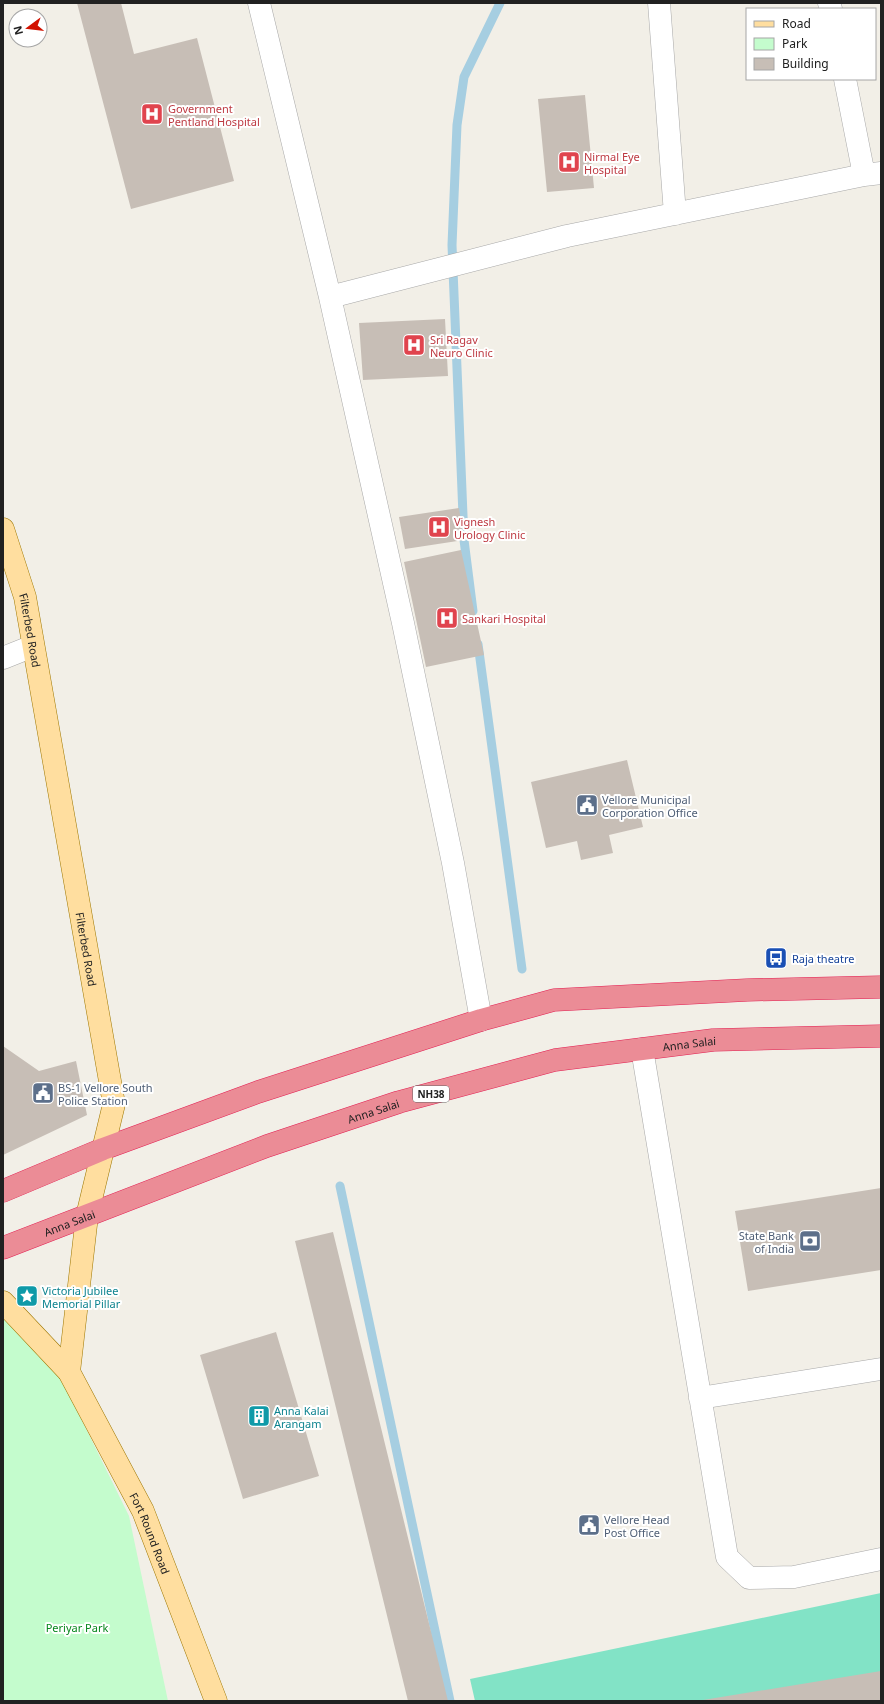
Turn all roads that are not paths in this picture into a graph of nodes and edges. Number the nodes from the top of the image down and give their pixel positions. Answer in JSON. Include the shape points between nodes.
{"nodes":[{"id":1,"x":259,"y":3,"type":"edge"},
{"id":2,"x":659,"y":3,"type":"edge"},
{"id":3,"x":845,"y":80,"type":"edge"},
{"id":4,"x":872,"y":174,"type":"edge"},
{"id":5,"x":675,"y":214,"type":"junction"},
{"id":6,"x":330,"y":297,"type":"junction"},
{"id":7,"x":3,"y":529,"type":"edge"},
{"id":8,"x":33,"y":646,"type":"junction"},
{"id":9,"x":3,"y":658,"type":"edge"},
{"id":10,"x":881,"y":987,"type":"edge"},
{"id":11,"x":481,"y":1020,"type":"junction"},
{"id":12,"x":881,"y":1036,"type":"edge"},
{"id":13,"x":642,"y":1049,"type":"junction"},
{"id":14,"x":103,"y":1149,"type":"junction"},
{"id":15,"x":3,"y":1191,"type":"edge"},
{"id":16,"x":87,"y":1216,"type":"junction"},
{"id":17,"x":3,"y":1248,"type":"edge"},
{"id":18,"x":3,"y":1302,"type":"edge"},
{"id":19,"x":881,"y":1369,"type":"edge"},
{"id":20,"x":69,"y":1372,"type":"junction"},
{"id":21,"x":700,"y":1398,"type":"junction"},
{"id":22,"x":881,"y":1559,"type":"edge"},
{"id":23,"x":216,"y":1701,"type":"edge"}],
"edges":[{"from":1,"to":6,"type":"street"},
{"from":2,"to":5,"type":"street"},
{"from":3,"to":4,"type":"street"},
{"from":4,"to":5,"type":"street"},
{"from":5,"to":6,"type":"street","via":[[568,236]]},
{"from":6,"to":11,"type":"street","via":[[452,855]]},
{"from":7,"to":8,"type":"main road","name":"Filterbed Road","via":[[25,597]]},
{"from":8,"to":9,"type":"street"},
{"from":8,"to":14,"type":"main road","name":"Filterbed Road","via":[[114,1104]]},
{"from":10,"to":11,"type":"highway","via":[[747,990],[554,1000]]},
{"from":11,"to":14,"type":"highway","via":[[258,1092]]},
{"from":12,"to":13,"type":"highway","name":"Anna Salai","number":"NH38","via":[[713,1040]]},
{"from":13,"to":16,"type":"highway","name":"Anna Salai","number":"NH38","via":[[555,1060],[399,1102],[267,1146]]},
{"from":13,"to":21,"type":"street"},
{"from":14,"to":15,"type":"highway"},
{"from":14,"to":16,"type":"main road","name":"Filterbed Road"},
{"from":16,"to":17,"type":"highway","name":"Anna Salai","number":"NH38"},
{"from":16,"to":20,"type":"main road","name":"Filterbed Road"},
{"from":18,"to":20,"type":"main road","name":"Fort Round Road"},
{"from":19,"to":21,"type":"street"},
{"from":20,"to":23,"type":"main road","name":"Fort Round Road","via":[[144,1511]]},
{"from":21,"to":22,"type":"street","via":[[726,1557],[749,1578],[794,1577]]}]}
